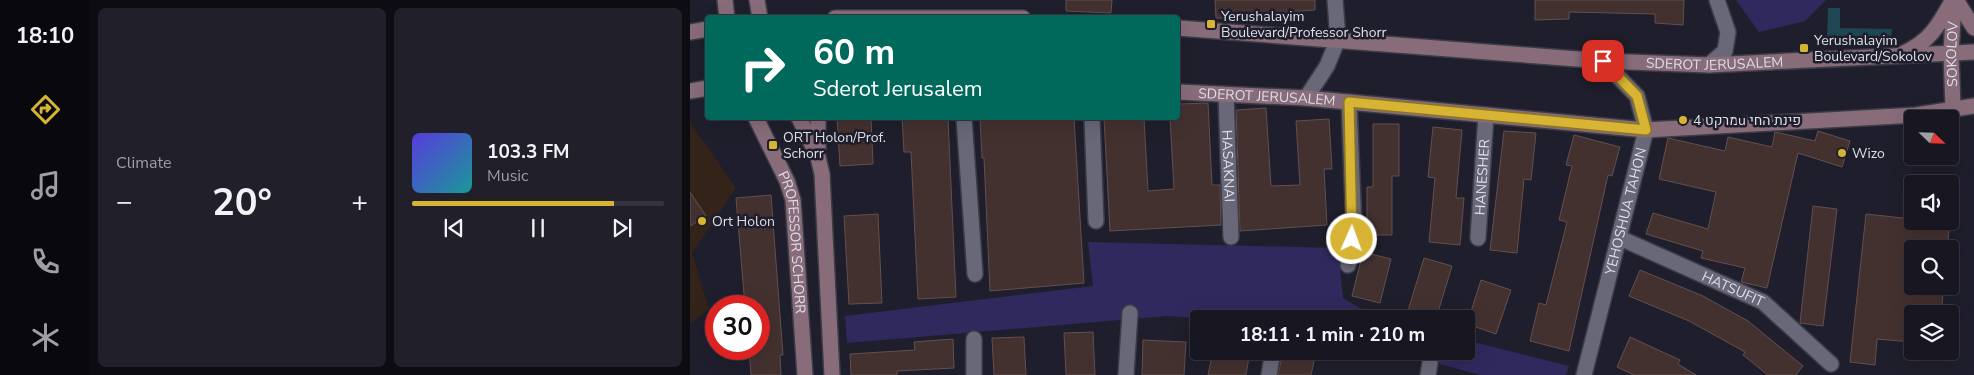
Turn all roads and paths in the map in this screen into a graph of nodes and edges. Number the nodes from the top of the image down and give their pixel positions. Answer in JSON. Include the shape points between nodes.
{"nodes":[{"id":1,"x":725,"y":0,"type":"edge"},
{"id":2,"x":757,"y":0,"type":"edge"},
{"id":3,"x":1335,"y":0,"type":"edge"},
{"id":4,"x":1717,"y":0,"type":"edge"},
{"id":5,"x":1954,"y":0,"type":"edge"},
{"id":6,"x":727,"y":15,"type":"edge"},
{"id":7,"x":760,"y":15,"type":"edge"},
{"id":8,"x":1180,"y":28,"type":"edge"},
{"id":9,"x":1974,"y":28,"type":"edge"},
{"id":10,"x":705,"y":30,"type":"edge"},
{"id":11,"x":690,"y":32,"type":"edge"},
{"id":12,"x":1338,"y":39,"type":"junction"},
{"id":13,"x":1974,"y":52,"type":"edge"},
{"id":14,"x":1951,"y":54,"type":"junction"},
{"id":15,"x":1897,"y":57,"type":"junction"},
{"id":16,"x":1603,"y":61,"type":"junction"},
{"id":17,"x":1709,"y":65,"type":"junction"},
{"id":18,"x":705,"y":88,"type":"edge"},
{"id":19,"x":690,"y":91,"type":"edge"},
{"id":20,"x":1180,"y":92,"type":"edge"},
{"id":21,"x":1226,"y":95,"type":"junction"},
{"id":22,"x":1306,"y":98,"type":"junction"},
{"id":23,"x":1349,"y":102,"type":"junction"},
{"id":24,"x":1974,"y":106,"type":"edge"},
{"id":25,"x":1953,"y":108,"type":"junction"},
{"id":26,"x":1486,"y":115,"type":"junction"},
{"id":27,"x":757,"y":120,"type":"edge"},
{"id":28,"x":800,"y":120,"type":"edge"},
{"id":29,"x":818,"y":120,"type":"edge"},
{"id":30,"x":964,"y":120,"type":"edge"},
{"id":31,"x":1092,"y":120,"type":"edge"},
{"id":32,"x":1646,"y":130,"type":"junction"},
{"id":33,"x":818,"y":157,"type":"junction"},
{"id":34,"x":1096,"y":221,"type":"dead end"},
{"id":35,"x":1231,"y":237,"type":"dead end"},
{"id":36,"x":1478,"y":238,"type":"dead end"},
{"id":37,"x":1620,"y":238,"type":"junction"},
{"id":38,"x":1348,"y":265,"type":"dead end"},
{"id":39,"x":975,"y":274,"type":"dead end"},
{"id":40,"x":1130,"y":312,"type":"dead end"},
{"id":41,"x":974,"y":339,"type":"dead end"},
{"id":42,"x":1272,"y":360,"type":"edge"},
{"id":43,"x":1831,"y":364,"type":"dead end"},
{"id":44,"x":805,"y":375,"type":"edge"},
{"id":45,"x":832,"y":375,"type":"edge"},
{"id":46,"x":974,"y":375,"type":"edge"},
{"id":47,"x":1126,"y":375,"type":"edge"},
{"id":48,"x":1269,"y":375,"type":"edge"},
{"id":49,"x":1584,"y":375,"type":"edge"}],
"edges":[{"from":1,"to":6,"type":"main road"},
{"from":2,"to":7,"type":"main road"},
{"from":3,"to":12,"type":"street"},
{"from":4,"to":17,"type":"street","via":[[1728,32],[1725,51]]},
{"from":5,"to":9,"type":"main road"},
{"from":5,"to":14,"type":"main road","name":"SOKOLOV"},
{"from":5,"to":15,"type":"main road","via":[[1921,46]]},
{"from":8,"to":12,"type":"main road","name":"SDEROT JERUSALEM"},
{"from":10,"to":11,"type":"main road"},
{"from":12,"to":16,"type":"main road","name":"SDEROT JERUSALEM"},
{"from":12,"to":22,"type":"street","via":[[1327,66]]},
{"from":13,"to":14,"type":"main road","name":"SDEROT JERUSALEM"},
{"from":14,"to":15,"type":"main road","name":"SDEROT JERUSALEM"},
{"from":14,"to":25,"type":"main road","name":"SOKOLOV"},
{"from":15,"to":17,"type":"main road","name":"SDEROT JERUSALEM"},
{"from":16,"to":17,"type":"main road","name":"SDEROT JERUSALEM"},
{"from":16,"to":32,"type":"street","name":"YEHOSHUA TAHON","via":[[1637,96]]},
{"from":18,"to":19,"type":"main road"},
{"from":20,"to":21,"type":"main road","name":"SDEROT JERUSALEM"},
{"from":21,"to":22,"type":"main road","name":"SDEROT JERUSALEM"},
{"from":21,"to":35,"type":"street","name":"HASAKNAI"},
{"from":22,"to":23,"type":"main road","name":"SDEROT JERUSALEM"},
{"from":23,"to":26,"type":"main road","name":"SDEROT JERUSALEM"},
{"from":23,"to":38,"type":"street","via":[[1354,228]]},
{"from":24,"to":25,"type":"main road","name":"SDEROT JERUSALEM"},
{"from":25,"to":32,"type":"main road","name":"SDEROT JERUSALEM","via":[[1916,115]]},
{"from":26,"to":32,"type":"main road","name":"SDEROT JERUSALEM"},
{"from":26,"to":36,"type":"street","name":"HANESHER"},
{"from":27,"to":44,"type":"main road","name":"PROFESSOR SCHORR","via":[[793,200]]},
{"from":28,"to":33,"type":"main road","name":"PROFESSOR SCHORR"},
{"from":29,"to":33,"type":"main road"},
{"from":30,"to":39,"type":"street"},
{"from":31,"to":34,"type":"street"},
{"from":32,"to":37,"type":"street","name":"YEHOSHUA TAHON"},
{"from":33,"to":45,"type":"main road","name":"PROFESSOR SCHORR","via":[[822,174]]},
{"from":37,"to":43,"type":"street","name":"HATSUFIT","via":[[1763,302]]},
{"from":37,"to":49,"type":"street","name":"YEHOSHUA TAHON"},
{"from":40,"to":47,"type":"street"},
{"from":41,"to":46,"type":"street"},
{"from":42,"to":48,"type":"street"}]}
